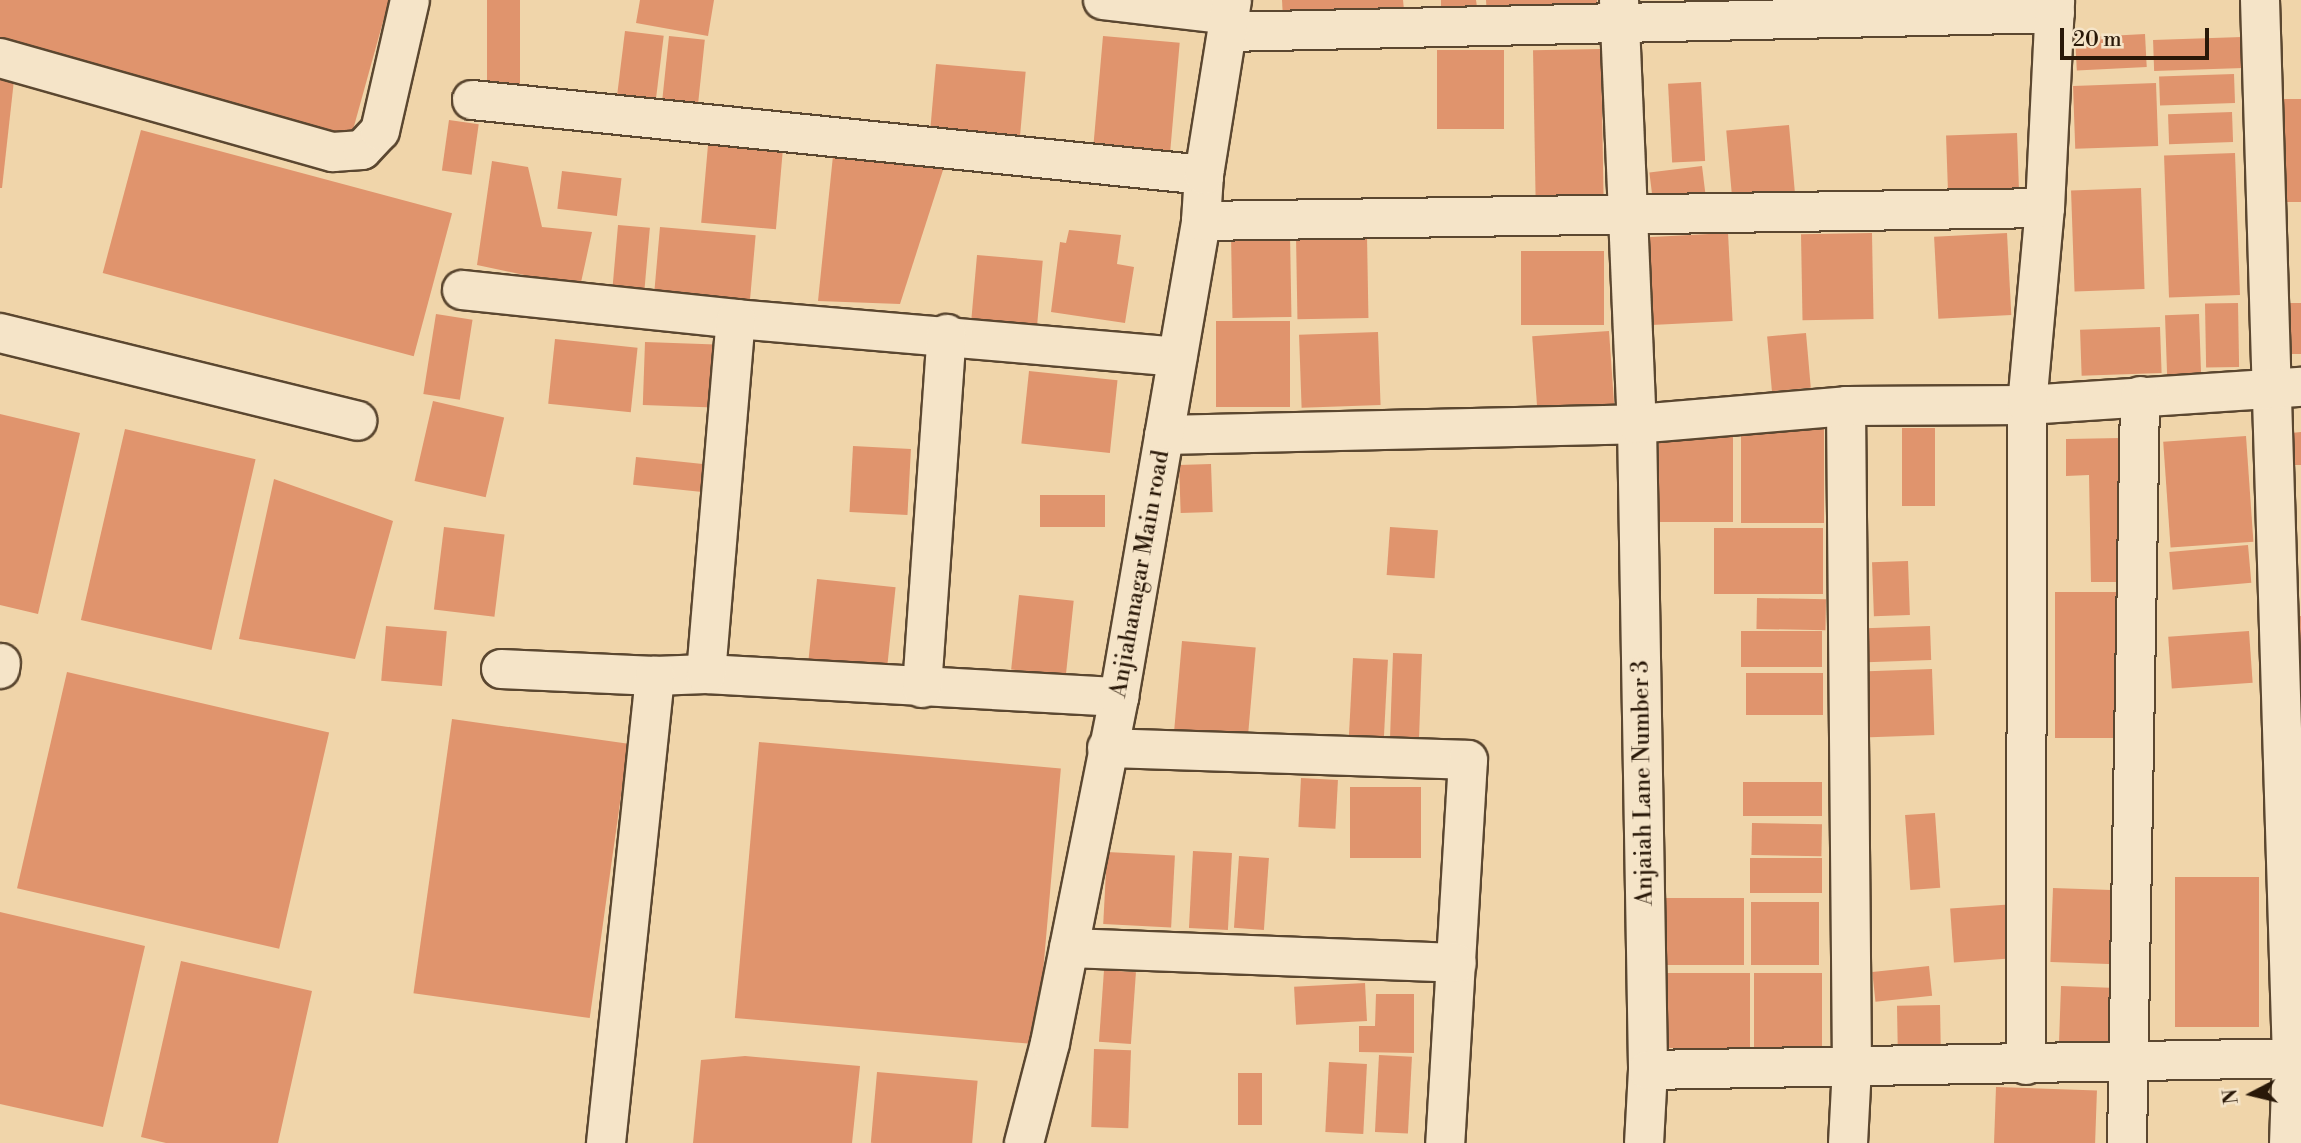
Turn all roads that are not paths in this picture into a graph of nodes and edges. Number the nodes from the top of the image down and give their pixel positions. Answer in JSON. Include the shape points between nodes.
{"nodes":[{"id":1,"x":410,"y":0,"type":"edge"},
{"id":2,"x":1103,"y":0,"type":"edge"},
{"id":3,"x":2260,"y":0,"type":"edge"},
{"id":4,"x":2055,"y":6,"type":"edge"},
{"id":5,"x":1620,"y":11,"type":"edge"},
{"id":6,"x":1230,"y":16,"type":"edge"},
{"id":7,"x":0,"y":58,"type":"edge"},
{"id":8,"x":472,"y":100,"type":"dead end"},
{"id":9,"x":1204,"y":175,"type":"junction"},
{"id":10,"x":2045,"y":208,"type":"junction"},
{"id":11,"x":1630,"y":213,"type":"junction"},
{"id":12,"x":1202,"y":221,"type":"junction"},
{"id":13,"x":462,"y":290,"type":"dead end"},
{"id":14,"x":736,"y":319,"type":"junction"},
{"id":15,"x":0,"y":333,"type":"edge"},
{"id":16,"x":947,"y":334,"type":"junction"},
{"id":17,"x":1177,"y":357,"type":"junction"},
{"id":18,"x":2286,"y":387,"type":"edge"},
{"id":19,"x":2140,"y":396,"type":"junction"},
{"id":20,"x":2027,"y":404,"type":"junction"},
{"id":21,"x":1846,"y":406,"type":"junction"},
{"id":22,"x":357,"y":421,"type":"dead end"},
{"id":23,"x":1637,"y":424,"type":"junction"},
{"id":24,"x":1164,"y":435,"type":"junction"},
{"id":25,"x":501,"y":668,"type":"dead end"},
{"id":26,"x":706,"y":674,"type":"junction"},
{"id":27,"x":655,"y":676,"type":"junction"},
{"id":28,"x":922,"y":688,"type":"junction"},
{"id":29,"x":1119,"y":697,"type":"junction"},
{"id":30,"x":1107,"y":748,"type":"junction"},
{"id":31,"x":1069,"y":948,"type":"junction"},
{"id":32,"x":1457,"y":963,"type":"junction"},
{"id":33,"x":2296,"y":1058,"type":"edge"},
{"id":34,"x":2131,"y":1061,"type":"junction"},
{"id":35,"x":2026,"y":1065,"type":"junction"},
{"id":36,"x":1852,"y":1067,"type":"junction"},
{"id":37,"x":1648,"y":1070,"type":"junction"},
{"id":38,"x":606,"y":1143,"type":"edge"},
{"id":39,"x":1024,"y":1143,"type":"edge"},
{"id":40,"x":1446,"y":1143,"type":"edge"},
{"id":41,"x":1644,"y":1143,"type":"edge"},
{"id":42,"x":1848,"y":1143,"type":"edge"},
{"id":43,"x":2127,"y":1143,"type":"edge"},
{"id":44,"x":2289,"y":1143,"type":"edge"}],
"edges":[{"from":1,"to":7,"type":"street","via":[[380,131],[362,150],[333,152]]},
{"from":2,"to":6,"type":"street"},
{"from":3,"to":18,"type":"street"},
{"from":4,"to":5,"type":"street"},
{"from":4,"to":10,"type":"street"},
{"from":5,"to":6,"type":"street"},
{"from":5,"to":11,"type":"street","name":"Anjaiah Lane Number 3"},
{"from":6,"to":9,"type":"street","name":"Anjiahanagar Main road"},
{"from":8,"to":9,"type":"street"},
{"from":9,"to":12,"type":"street","name":"Anjiahanagar Main road"},
{"from":10,"to":11,"type":"street"},
{"from":10,"to":20,"type":"street"},
{"from":11,"to":12,"type":"street"},
{"from":11,"to":23,"type":"street","name":"Anjaiah Lane Number 3"},
{"from":12,"to":17,"type":"street","name":"Anjiahanagar Main road"},
{"from":13,"to":14,"type":"street"},
{"from":14,"to":16,"type":"street"},
{"from":14,"to":26,"type":"street"},
{"from":15,"to":22,"type":"street"},
{"from":16,"to":17,"type":"street"},
{"from":16,"to":28,"type":"street"},
{"from":17,"to":24,"type":"street","name":"Anjiahanagar Main road"},
{"from":18,"to":19,"type":"street"},
{"from":18,"to":33,"type":"street"},
{"from":19,"to":20,"type":"street"},
{"from":19,"to":34,"type":"street"},
{"from":20,"to":21,"type":"street"},
{"from":20,"to":35,"type":"street"},
{"from":21,"to":23,"type":"street"},
{"from":21,"to":36,"type":"street"},
{"from":23,"to":24,"type":"street"},
{"from":23,"to":37,"type":"street","name":"Anjaiah Lane Number 3"},
{"from":24,"to":29,"type":"street","name":"Anjiahanagar Main road"},
{"from":25,"to":27,"type":"street"},
{"from":26,"to":27,"type":"street"},
{"from":26,"to":28,"type":"street"},
{"from":27,"to":38,"type":"street"},
{"from":28,"to":29,"type":"street"},
{"from":29,"to":30,"type":"street","name":"Anjiahanagar Main road"},
{"from":30,"to":31,"type":"street","name":"Anjiahanagar Main road"},
{"from":30,"to":32,"type":"street","via":[[1468,760]]},
{"from":31,"to":32,"type":"street"},
{"from":31,"to":39,"type":"street","name":"Anjiahanagar Main road"},
{"from":32,"to":40,"type":"street"},
{"from":33,"to":34,"type":"street"},
{"from":33,"to":44,"type":"street"},
{"from":34,"to":35,"type":"street"},
{"from":34,"to":43,"type":"street"},
{"from":35,"to":36,"type":"street"},
{"from":36,"to":37,"type":"street"},
{"from":36,"to":42,"type":"street"},
{"from":37,"to":41,"type":"street","name":"Anjaiah Lane Number 3"}]}
